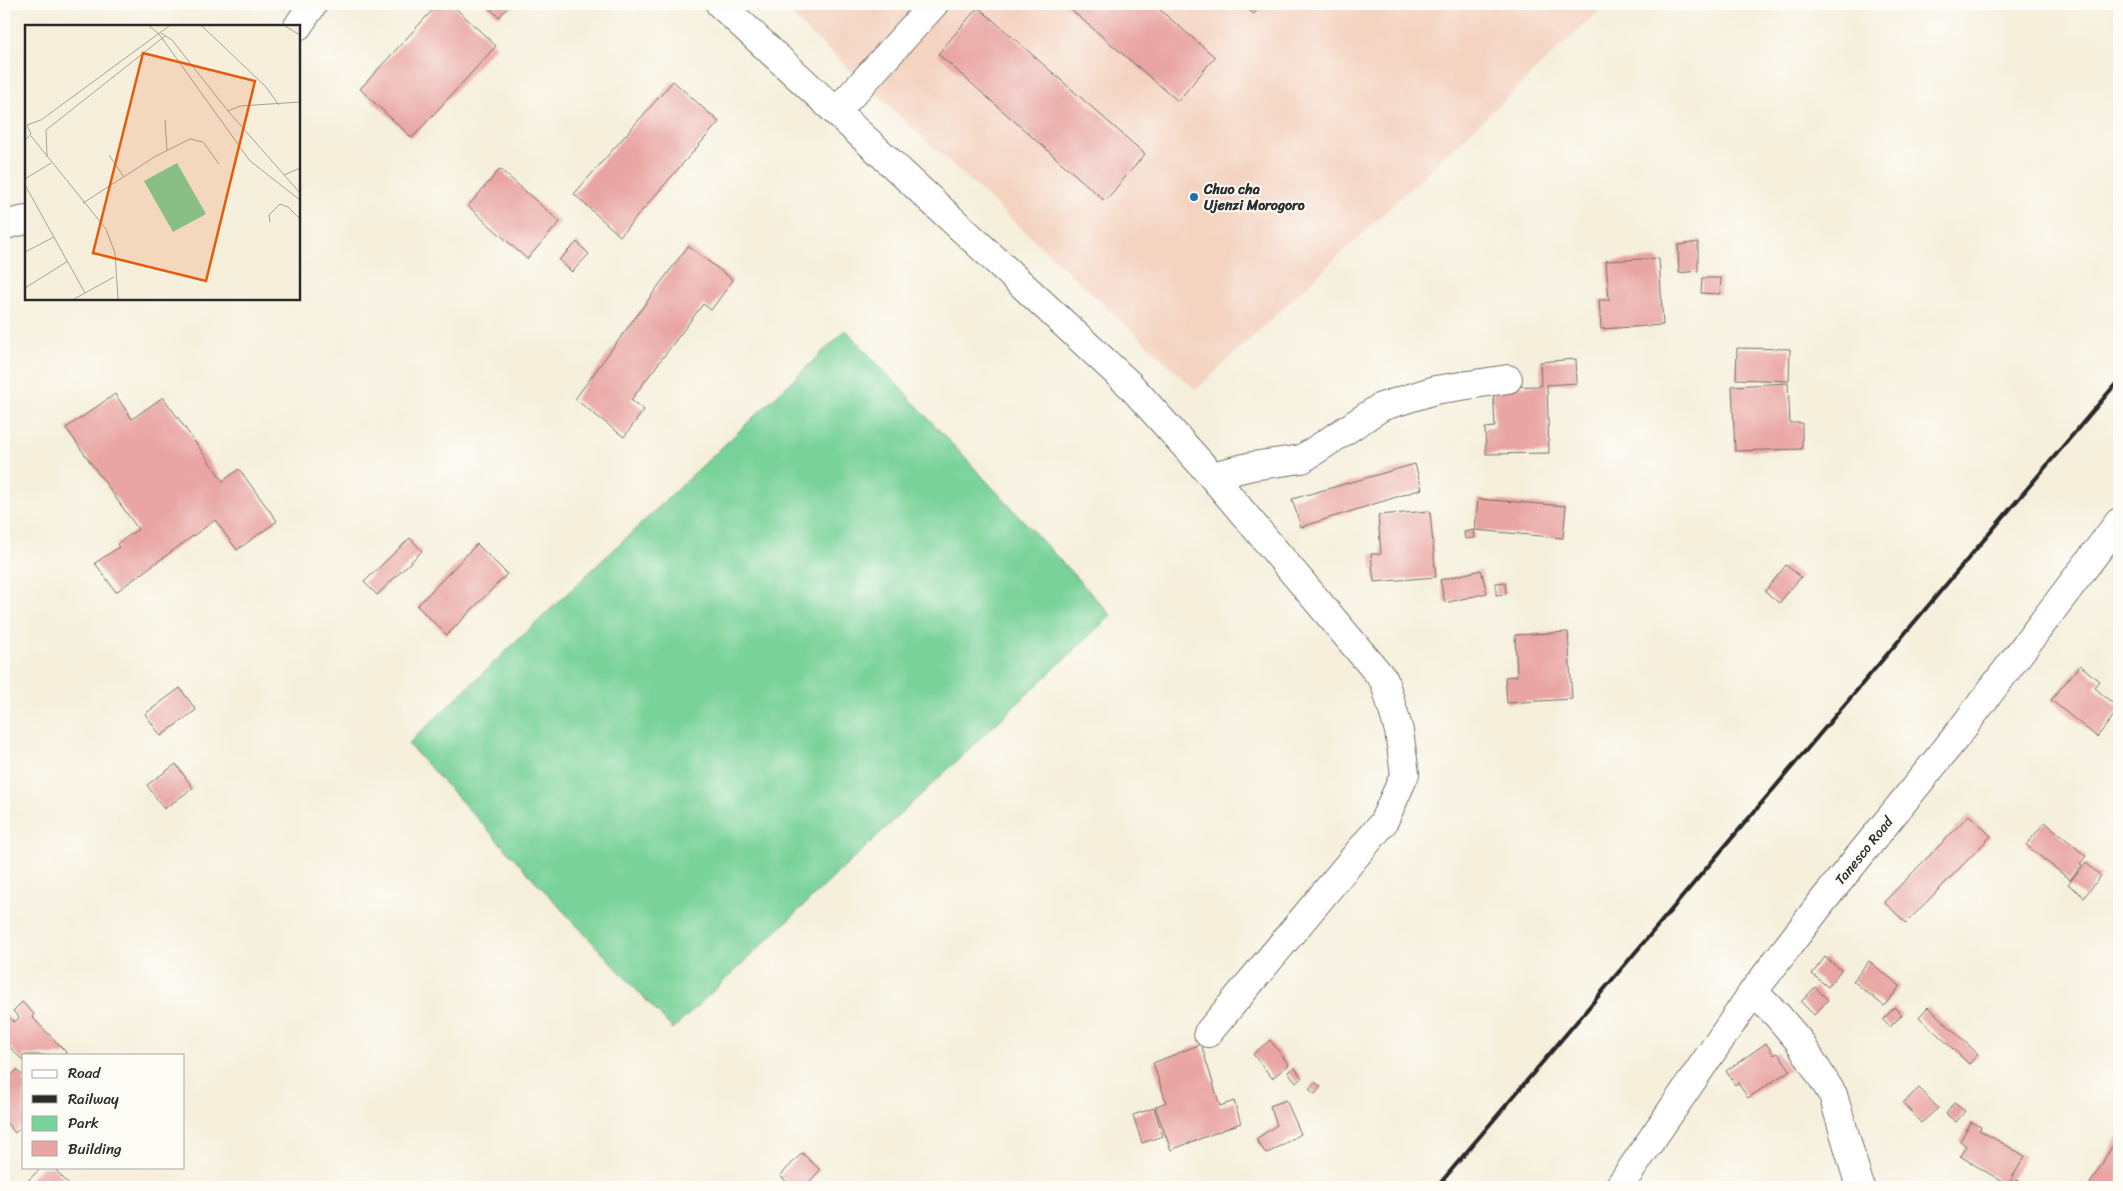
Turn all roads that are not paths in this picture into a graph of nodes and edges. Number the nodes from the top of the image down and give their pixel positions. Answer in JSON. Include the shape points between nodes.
{"nodes":[{"id":1,"x":313,"y":4,"type":"edge"},
{"id":2,"x":720,"y":4,"type":"edge"},
{"id":3,"x":934,"y":4,"type":"edge"},
{"id":4,"x":299,"y":25,"type":"edge"},
{"id":5,"x":836,"y":112,"type":"junction"},
{"id":6,"x":25,"y":220,"type":"edge"},
{"id":7,"x":4,"y":225,"type":"edge"},
{"id":8,"x":1508,"y":379,"type":"dead end"},
{"id":9,"x":1212,"y":476,"type":"junction"},
{"id":10,"x":2119,"y":522,"type":"edge"},
{"id":11,"x":1753,"y":992,"type":"junction"},
{"id":12,"x":1208,"y":1033,"type":"dead end"},
{"id":13,"x":1619,"y":1187,"type":"edge"},
{"id":14,"x":1860,"y":1187,"type":"edge"}],
"edges":[{"from":1,"to":4,"type":"street"},
{"from":2,"to":5,"type":"street"},
{"from":3,"to":5,"type":"street"},
{"from":5,"to":9,"type":"street","via":[[1130,385]]},
{"from":6,"to":7,"type":"street"},
{"from":8,"to":9,"type":"street","via":[[1435,390],[1381,407],[1302,459]]},
{"from":9,"to":12,"type":"street","via":[[1384,680],[1399,732],[1405,774],[1383,823]]},
{"from":10,"to":11,"type":"street","name":"Tanesco Road","via":[[1955,738]]},
{"from":11,"to":13,"type":"street","name":"Tanesco Road"},
{"from":11,"to":14,"type":"street","via":[[1799,1041],[1833,1095]]}]}
